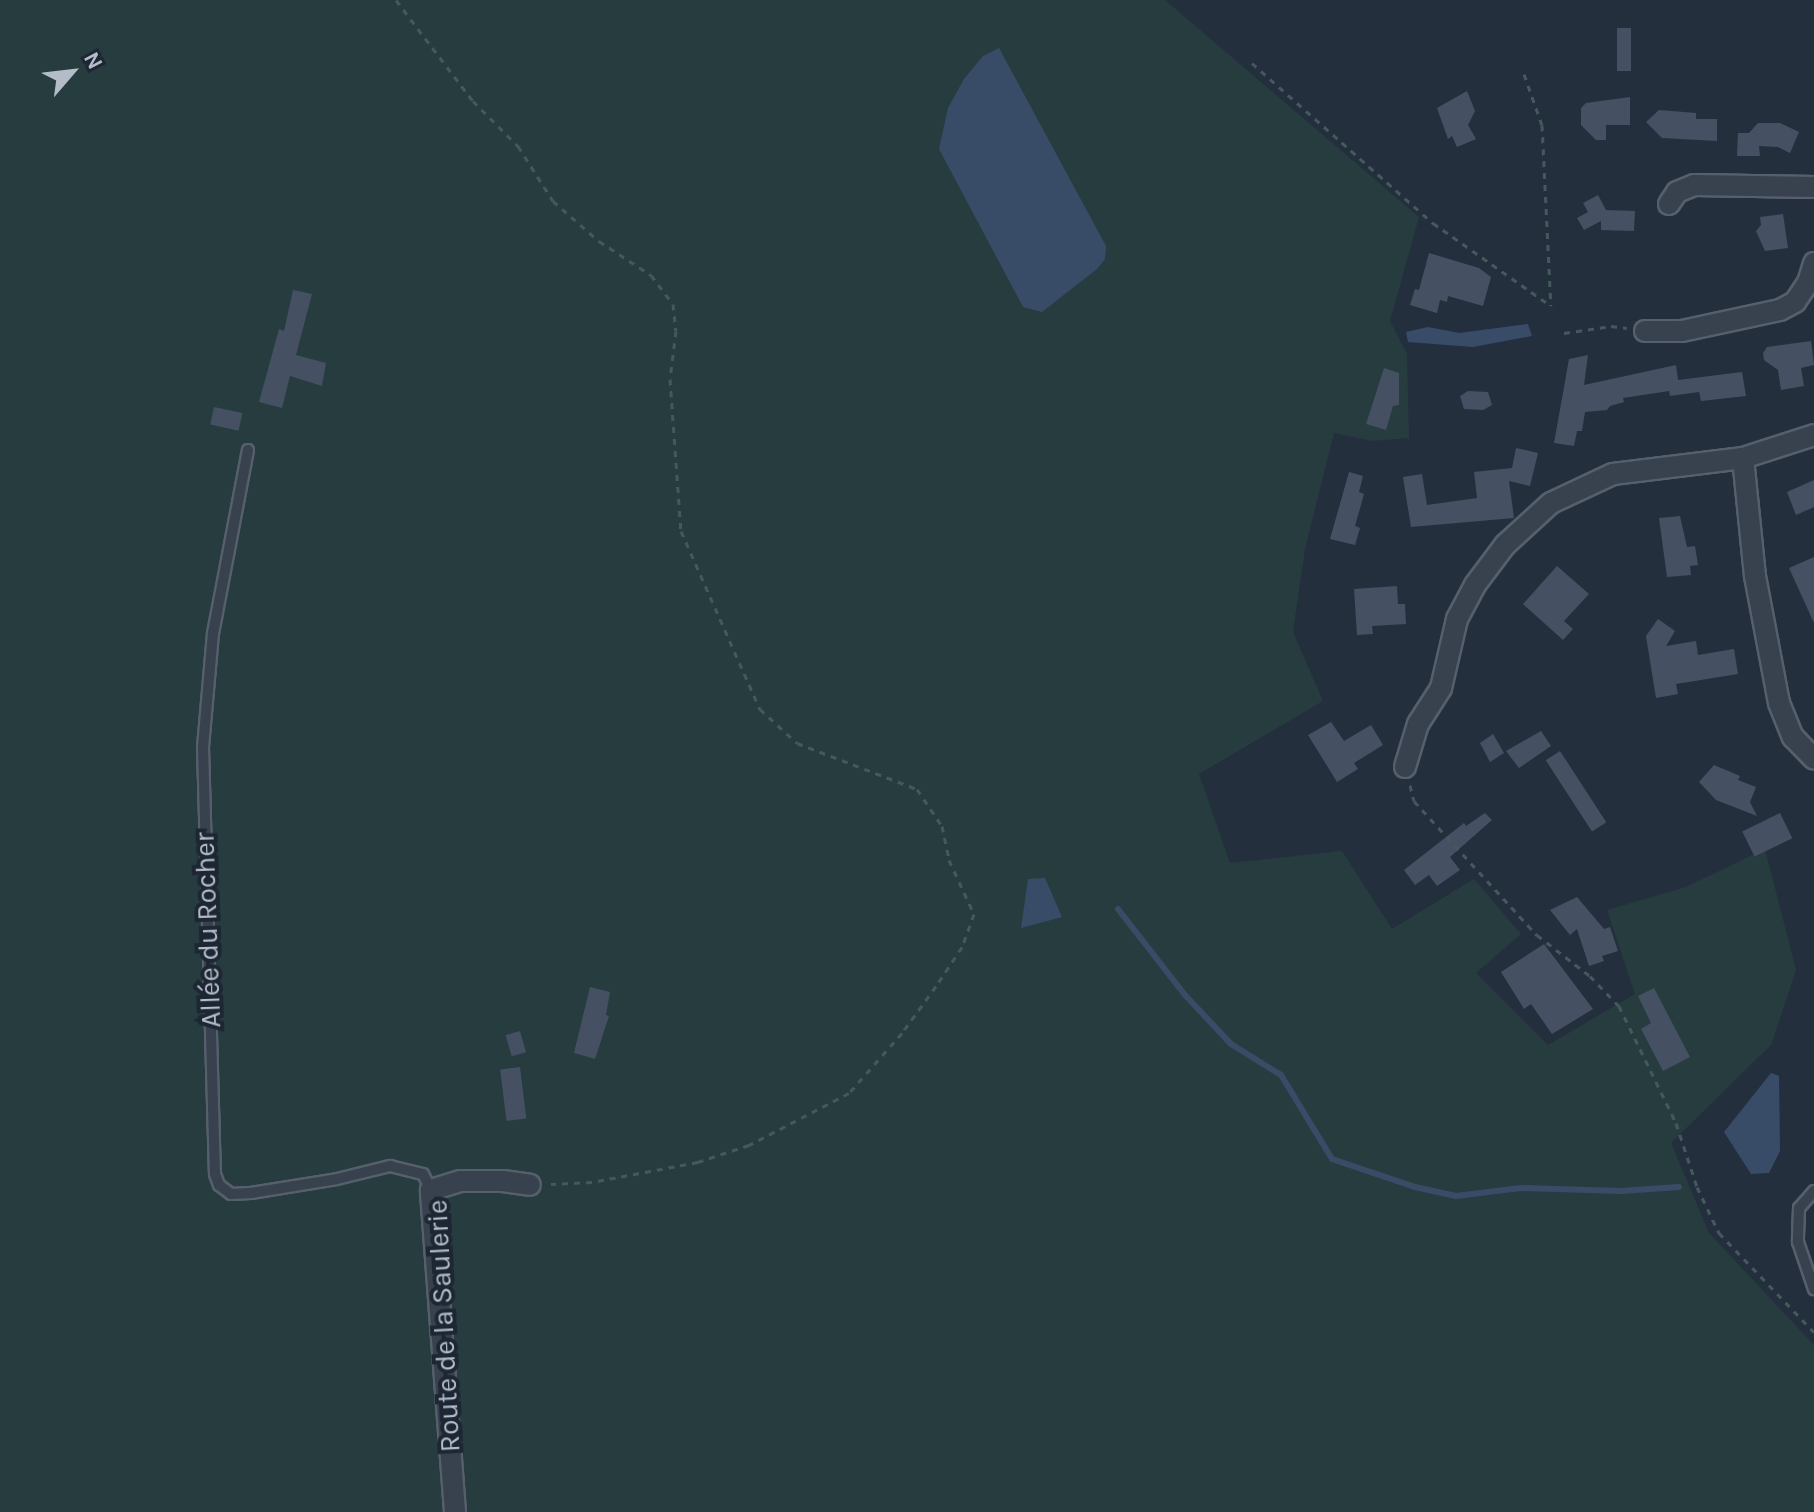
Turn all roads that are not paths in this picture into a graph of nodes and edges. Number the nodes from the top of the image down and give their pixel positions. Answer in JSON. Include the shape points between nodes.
{"nodes":[{"id":1,"x":1814,"y":187,"type":"edge"},
{"id":2,"x":1669,"y":204,"type":"dead end"},
{"id":3,"x":1814,"y":263,"type":"edge"},
{"id":4,"x":1645,"y":331,"type":"road end"},
{"id":5,"x":1814,"y":435,"type":"edge"},
{"id":6,"x":248,"y":450,"type":"dead end"},
{"id":7,"x":1743,"y":458,"type":"junction"},
{"id":8,"x":1814,"y":759,"type":"edge"},
{"id":9,"x":1405,"y":767,"type":"road end"},
{"id":10,"x":530,"y":1185,"type":"road end"},
{"id":11,"x":431,"y":1190,"type":"junction"},
{"id":12,"x":1814,"y":1191,"type":"edge"},
{"id":13,"x":1814,"y":1289,"type":"edge"},
{"id":14,"x":455,"y":1512,"type":"edge"}],
"edges":[{"from":1,"to":2,"type":"street","via":[[1694,185],[1677,192]]},
{"from":3,"to":4,"type":"street","via":[[1795,302],[1780,310],[1682,331]]},
{"from":5,"to":7,"type":"street"},
{"from":6,"to":11,"type":"lane","name":"Allée du Rocher","via":[[213,633],[203,747],[215,1174],[231,1194],[390,1166],[423,1174]]},
{"from":7,"to":8,"type":"street","via":[[1753,564],[1779,703],[1793,737]]},
{"from":7,"to":9,"type":"street","via":[[1613,474],[1539,513],[1505,545],[1469,596],[1457,619],[1441,688],[1418,724]]},
{"from":10,"to":11,"type":"street","name":"Route de la Saulerie","via":[[461,1181]]},
{"from":11,"to":14,"type":"street","name":"Route de la Saulerie"},
{"from":12,"to":13,"type":"lane","via":[[1799,1208],[1798,1242]]}]}
